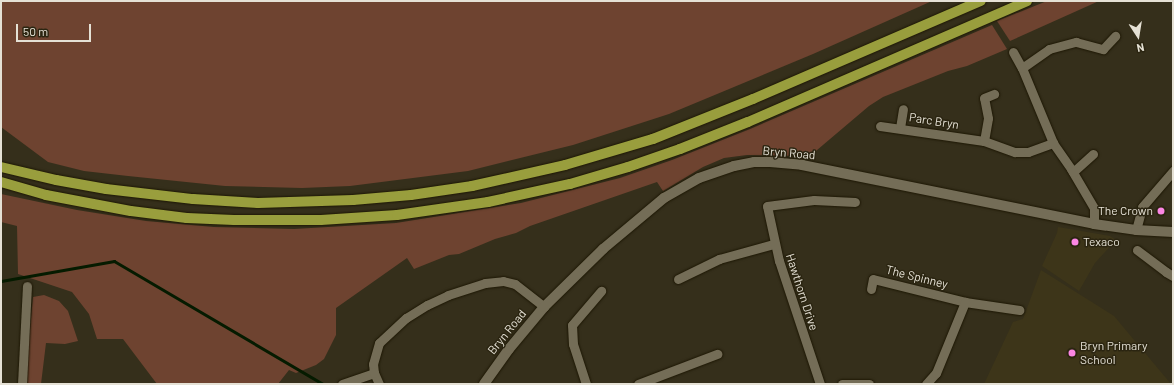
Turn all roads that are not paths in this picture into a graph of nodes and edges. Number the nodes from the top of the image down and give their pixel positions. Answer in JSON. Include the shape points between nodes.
{"nodes":[{"id":1,"x":981,"y":1,"type":"edge"},
{"id":2,"x":1027,"y":1,"type":"edge"},
{"id":3,"x":1115,"y":36,"type":"dead end"},
{"id":4,"x":1013,"y":52,"type":"dead end"},
{"id":5,"x":1022,"y":68,"type":"junction"},
{"id":6,"x":994,"y":94,"type":"dead end"},
{"id":7,"x":903,"y":109,"type":"dead end"},
{"id":8,"x":880,"y":126,"type":"dead end"},
{"id":9,"x":900,"y":128,"type":"junction"},
{"id":10,"x":984,"y":141,"type":"junction"},
{"id":11,"x":1053,"y":143,"type":"junction"},
{"id":12,"x":1093,"y":154,"type":"dead end"},
{"id":13,"x":1,"y":166,"type":"edge"},
{"id":14,"x":1173,"y":171,"type":"edge"},
{"id":15,"x":1073,"y":172,"type":"junction"},
{"id":16,"x":1,"y":182,"type":"edge"},
{"id":17,"x":855,"y":202,"type":"dead end"},
{"id":18,"x":1094,"y":224,"type":"junction"},
{"id":19,"x":1136,"y":230,"type":"junction"},
{"id":20,"x":1173,"y":232,"type":"edge"},
{"id":21,"x":774,"y":244,"type":"junction"},
{"id":22,"x":1137,"y":250,"type":"dead end"},
{"id":23,"x":1173,"y":276,"type":"edge"},
{"id":24,"x":678,"y":279,"type":"dead end"},
{"id":25,"x":27,"y":286,"type":"dead end"},
{"id":26,"x":871,"y":289,"type":"dead end"},
{"id":27,"x":601,"y":291,"type":"dead end"},
{"id":28,"x":964,"y":302,"type":"junction"},
{"id":29,"x":544,"y":307,"type":"junction"},
{"id":30,"x":1018,"y":310,"type":"dead end"},
{"id":31,"x":717,"y":354,"type":"dead end"},
{"id":32,"x":374,"y":373,"type":"junction"},
{"id":33,"x":22,"y":384,"type":"edge"},
{"id":34,"x":342,"y":384,"type":"edge"},
{"id":35,"x":379,"y":384,"type":"edge"},
{"id":36,"x":484,"y":384,"type":"edge"},
{"id":37,"x":586,"y":384,"type":"edge"},
{"id":38,"x":638,"y":384,"type":"edge"},
{"id":39,"x":820,"y":384,"type":"edge"},
{"id":40,"x":842,"y":384,"type":"edge"},
{"id":41,"x":869,"y":384,"type":"edge"},
{"id":42,"x":926,"y":384,"type":"edge"}],
"edges":[{"from":1,"to":13,"type":"main road","via":[[653,139],[571,164],[472,186],[354,200],[238,202],[106,189]]},
{"from":2,"to":16,"type":"main road","via":[[680,149],[570,184],[488,202],[397,215],[321,220],[234,220],[187,218],[131,211],[46,195]]},
{"from":3,"to":5,"type":"street","via":[[1103,49],[1076,42],[1049,49]]},
{"from":4,"to":5,"type":"street"},
{"from":5,"to":11,"type":"street"},
{"from":6,"to":10,"type":"street","via":[[984,98],[988,118]]},
{"from":7,"to":9,"type":"street"},
{"from":8,"to":9,"type":"street","name":"Parc Bryn"},
{"from":9,"to":10,"type":"street","name":"Parc Bryn"},
{"from":10,"to":11,"type":"street","name":"Parc Bryn","via":[[1015,152],[1028,152]]},
{"from":11,"to":15,"type":"street"},
{"from":12,"to":15,"type":"street"},
{"from":14,"to":19,"type":"street","via":[[1142,207]]},
{"from":15,"to":18,"type":"street","via":[[1094,208]]},
{"from":17,"to":21,"type":"street","name":"Hawthorn Drive","via":[[814,200],[767,206]]},
{"from":18,"to":19,"type":"street","name":"Bryn Road"},
{"from":18,"to":29,"type":"street","name":"Bryn Road","via":[[840,172],[786,163],[754,162],[699,178],[664,198],[603,249]]},
{"from":19,"to":20,"type":"street","name":"Bryn Road"},
{"from":21,"to":24,"type":"street","via":[[719,259]]},
{"from":21,"to":39,"type":"street","name":"Hawthorn Drive"},
{"from":22,"to":23,"type":"street"},
{"from":25,"to":33,"type":"street"},
{"from":26,"to":28,"type":"street","name":"The Spinney","via":[[873,279]]},
{"from":27,"to":37,"type":"street","via":[[572,324],[573,344]]},
{"from":28,"to":30,"type":"street","name":"The Spinney"},
{"from":28,"to":42,"type":"street","via":[[936,373]]},
{"from":29,"to":32,"type":"street","via":[[515,284],[503,281],[485,283],[448,295],[406,318],[379,343],[374,356]]},
{"from":29,"to":36,"type":"street","name":"Bryn Road"},
{"from":31,"to":38,"type":"street"},
{"from":32,"to":34,"type":"street"},
{"from":32,"to":35,"type":"street"},
{"from":40,"to":41,"type":"street"}]}
